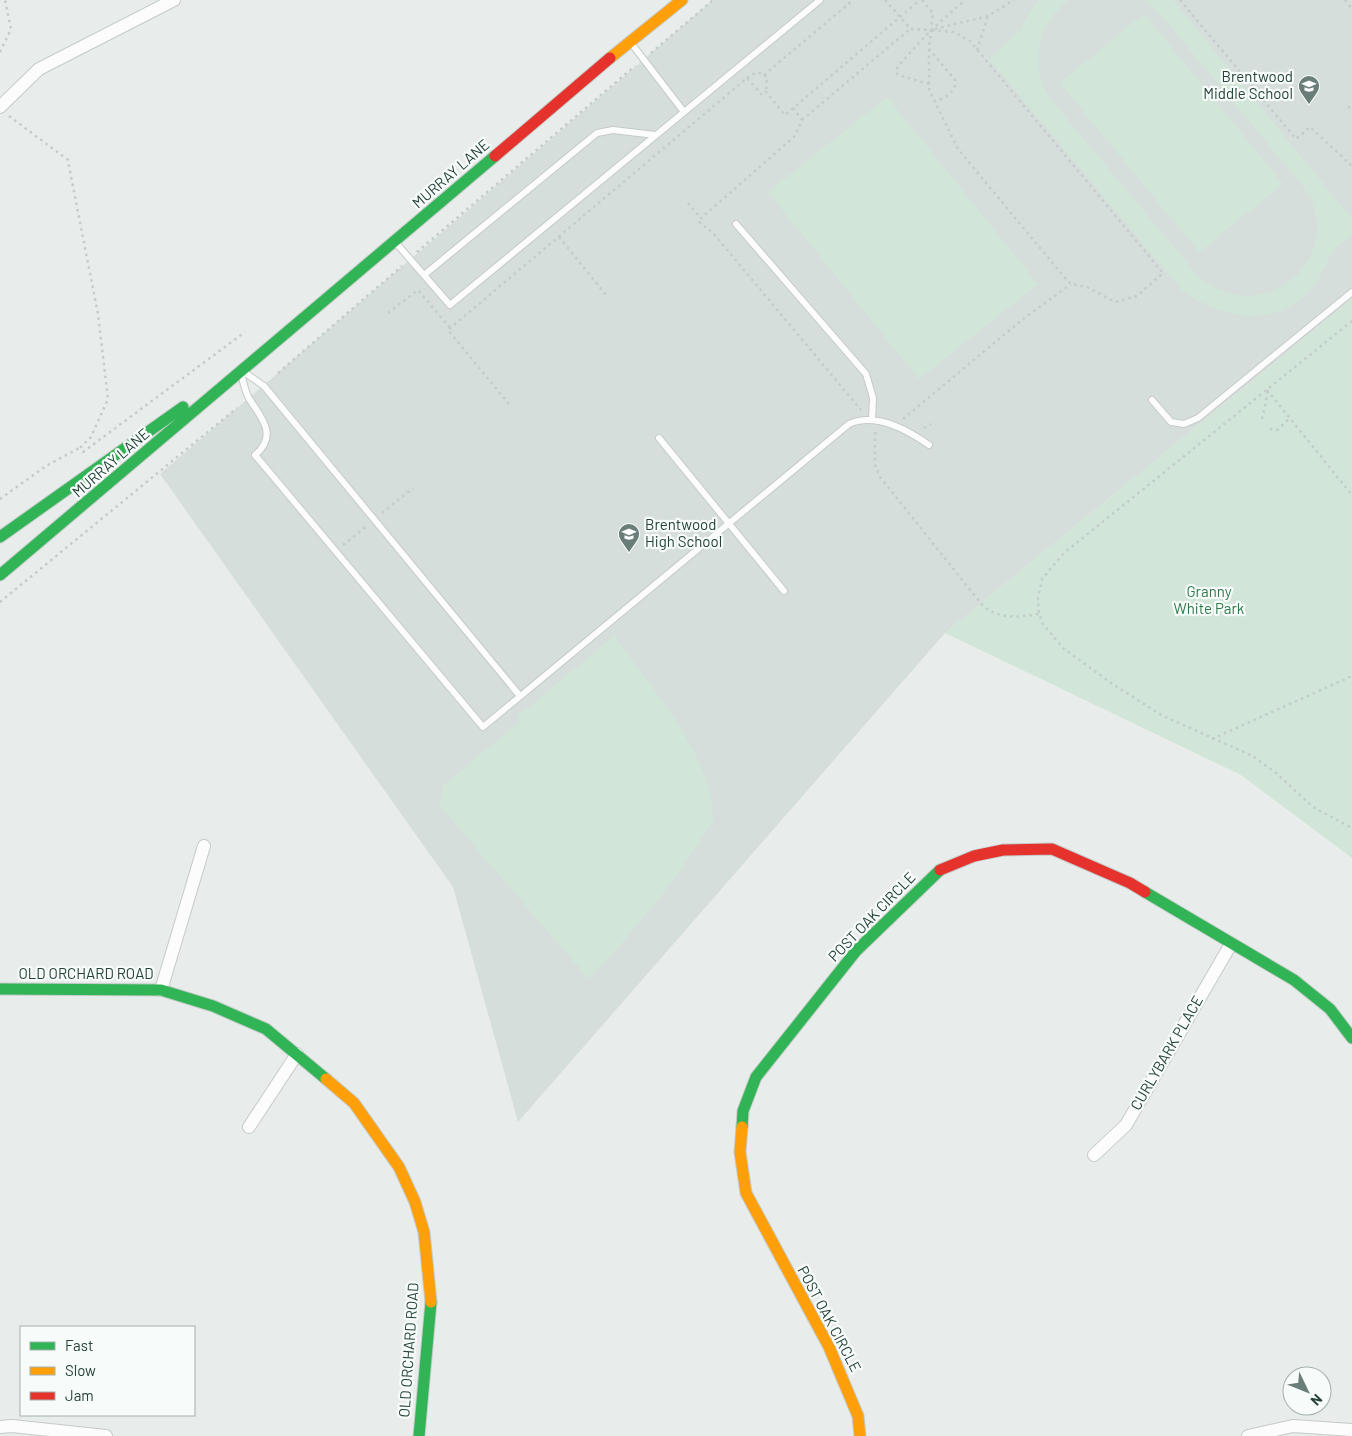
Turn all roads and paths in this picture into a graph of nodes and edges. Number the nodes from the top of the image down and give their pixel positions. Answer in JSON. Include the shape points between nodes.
{"nodes":[{"id":1,"x":5,"y":0,"type":"edge"},
{"id":2,"x":174,"y":0,"type":"edge"},
{"id":3,"x":682,"y":0,"type":"edge"},
{"id":4,"x":713,"y":0,"type":"edge"},
{"id":5,"x":820,"y":0,"type":"edge"},
{"id":6,"x":853,"y":0,"type":"edge"},
{"id":7,"x":885,"y":0,"type":"edge"},
{"id":8,"x":921,"y":0,"type":"edge"},
{"id":9,"x":966,"y":0,"type":"edge"},
{"id":10,"x":1014,"y":0,"type":"edge"},
{"id":11,"x":1180,"y":0,"type":"edge"},
{"id":12,"x":1346,"y":0,"type":"edge"},
{"id":13,"x":1352,"y":9,"type":"edge"},
{"id":14,"x":988,"y":16,"type":"junction"},
{"id":15,"x":900,"y":17,"type":"junction"},
{"id":16,"x":911,"y":29,"type":"junction"},
{"id":17,"x":931,"y":30,"type":"junction"},
{"id":18,"x":631,"y":43,"type":"junction"},
{"id":19,"x":929,"y":50,"type":"junction"},
{"id":20,"x":976,"y":50,"type":"junction"},
{"id":21,"x":0,"y":52,"type":"edge"},
{"id":22,"x":643,"y":60,"type":"junction"},
{"id":23,"x":764,"y":75,"type":"junction"},
{"id":24,"x":747,"y":78,"type":"junction"},
{"id":25,"x":929,"y":84,"type":"junction"},
{"id":26,"x":766,"y":92,"type":"junction"},
{"id":27,"x":935,"y":102,"type":"junction"},
{"id":28,"x":1352,"y":105,"type":"edge"},
{"id":29,"x":1348,"y":108,"type":"dead end"},
{"id":30,"x":4,"y":111,"type":"edge"},
{"id":31,"x":684,"y":112,"type":"junction"},
{"id":32,"x":802,"y":120,"type":"dead end"},
{"id":33,"x":655,"y":135,"type":"junction"},
{"id":34,"x":1352,"y":166,"type":"edge"},
{"id":35,"x":688,"y":203,"type":"dead end"},
{"id":36,"x":701,"y":218,"type":"dead end"},
{"id":37,"x":736,"y":224,"type":"dead end"},
{"id":38,"x":559,"y":237,"type":"junction"},
{"id":39,"x":395,"y":242,"type":"junction"},
{"id":40,"x":410,"y":259,"type":"junction"},
{"id":41,"x":424,"y":275,"type":"junction"},
{"id":42,"x":1071,"y":284,"type":"junction"},
{"id":43,"x":1352,"y":292,"type":"edge"},
{"id":44,"x":606,"y":296,"type":"dead end"},
{"id":45,"x":388,"y":313,"type":"dead end"},
{"id":46,"x":1352,"y":321,"type":"edge"},
{"id":47,"x":451,"y":328,"type":"junction"},
{"id":48,"x":245,"y":332,"type":"dead end"},
{"id":49,"x":240,"y":370,"type":"junction"},
{"id":50,"x":278,"y":373,"type":"dead end"},
{"id":51,"x":1268,"y":391,"type":"junction"},
{"id":52,"x":1152,"y":400,"type":"dead end"},
{"id":53,"x":509,"y":404,"type":"dead end"},
{"id":54,"x":237,"y":408,"type":"dead end"},
{"id":55,"x":1290,"y":418,"type":"junction"},
{"id":56,"x":872,"y":420,"type":"junction"},
{"id":57,"x":901,"y":420,"type":"dead end"},
{"id":58,"x":1262,"y":420,"type":"dead end"},
{"id":59,"x":1270,"y":429,"type":"dead end"},
{"id":60,"x":875,"y":432,"type":"dead end"},
{"id":61,"x":659,"y":438,"type":"dead end"},
{"id":62,"x":929,"y":445,"type":"dead end"},
{"id":63,"x":80,"y":448,"type":"junction"},
{"id":64,"x":1352,"y":495,"type":"edge"},
{"id":65,"x":0,"y":499,"type":"edge"},
{"id":66,"x":728,"y":523,"type":"junction"},
{"id":67,"x":0,"y":537,"type":"edge"},
{"id":68,"x":0,"y":575,"type":"edge"},
{"id":69,"x":784,"y":591,"type":"dead end"},
{"id":70,"x":0,"y":602,"type":"edge"},
{"id":71,"x":1039,"y":614,"type":"junction"},
{"id":72,"x":1352,"y":676,"type":"edge"},
{"id":73,"x":520,"y":696,"type":"junction"},
{"id":74,"x":1211,"y":739,"type":"junction"},
{"id":75,"x":1352,"y":828,"type":"edge"},
{"id":76,"x":204,"y":846,"type":"dead end"},
{"id":77,"x":1231,"y":944,"type":"junction"},
{"id":78,"x":0,"y":989,"type":"edge"},
{"id":79,"x":161,"y":990,"type":"junction"},
{"id":80,"x":1352,"y":1038,"type":"edge"},
{"id":81,"x":298,"y":1054,"type":"junction"},
{"id":82,"x":249,"y":1127,"type":"dead end"},
{"id":83,"x":1094,"y":1156,"type":"dead end"},
{"id":84,"x":0,"y":1427,"type":"edge"},
{"id":85,"x":1352,"y":1430,"type":"edge"},
{"id":86,"x":106,"y":1436,"type":"edge"},
{"id":87,"x":419,"y":1436,"type":"edge"},
{"id":88,"x":860,"y":1436,"type":"edge"},
{"id":89,"x":1248,"y":1436,"type":"edge"}],
"edges":[{"from":1,"to":21,"type":"path","via":[[10,29]]},
{"from":2,"to":30,"type":"street","via":[[38,69]]},
{"from":3,"to":18,"type":"street","name":"MURRAY LANE"},
{"from":4,"to":22,"type":"path"},
{"from":5,"to":31,"type":"lane"},
{"from":6,"to":23,"type":"path"},
{"from":7,"to":15,"type":"path"},
{"from":8,"to":15,"type":"path"},
{"from":8,"to":17,"type":"path","via":[[933,13]]},
{"from":9,"to":17,"type":"path"},
{"from":10,"to":14,"type":"path"},
{"from":11,"to":34,"type":"path","via":[[1296,139],[1310,127]]},
{"from":12,"to":13,"type":"path"},
{"from":14,"to":17,"type":"path"},
{"from":14,"to":20,"type":"path"},
{"from":15,"to":16,"type":"path"},
{"from":15,"to":26,"type":"path","via":[[785,115]]},
{"from":16,"to":17,"type":"path"},
{"from":16,"to":32,"type":"path"},
{"from":17,"to":19,"type":"path"},
{"from":17,"to":20,"type":"path","via":[[954,32],[970,41]]},
{"from":17,"to":25,"type":"path","via":[[896,69],[898,75]]},
{"from":18,"to":22,"type":"lane"},
{"from":18,"to":39,"type":"street","name":"MURRAY LANE"},
{"from":19,"to":25,"type":"path"},
{"from":19,"to":27,"type":"path","via":[[956,84],[952,91]]},
{"from":20,"to":42,"type":"path","via":[[1163,274],[1138,296],[1115,302],[1087,287]]},
{"from":22,"to":31,"type":"lane"},
{"from":22,"to":40,"type":"path"},
{"from":23,"to":24,"type":"path","via":[[755,73]]},
{"from":23,"to":26,"type":"path","via":[[768,84]]},
{"from":24,"to":26,"type":"path","via":[[762,95]]},
{"from":24,"to":38,"type":"path"},
{"from":25,"to":27,"type":"path"},
{"from":27,"to":42,"type":"path","via":[[958,149]]},
{"from":28,"to":29,"type":"path"},
{"from":30,"to":63,"type":"path","via":[[68,160],[98,314],[108,399],[91,437]]},
{"from":31,"to":33,"type":"lane"},
{"from":33,"to":41,"type":"lane","via":[[613,130],[597,133]]},
{"from":33,"to":41,"type":"lane","via":[[450,305]]},
{"from":35,"to":36,"type":"path"},
{"from":37,"to":56,"type":"lane","via":[[866,374],[873,398]]},
{"from":38,"to":44,"type":"path"},
{"from":38,"to":47,"type":"path"},
{"from":39,"to":40,"type":"lane"},
{"from":39,"to":49,"type":"street","name":"MURRAY LANE"},
{"from":40,"to":41,"type":"lane"},
{"from":40,"to":50,"type":"path"},
{"from":42,"to":57,"type":"path","via":[[1023,319]]},
{"from":43,"to":52,"type":"lane","via":[[1198,418],[1184,424],[1172,422]]},
{"from":45,"to":47,"type":"path","via":[[418,290]]},
{"from":46,"to":51,"type":"path"},
{"from":47,"to":53,"type":"path","via":[[448,330]]},
{"from":48,"to":63,"type":"path","via":[[84,452]]},
{"from":49,"to":67,"type":"street","name":"MURRAY LANE","via":[[90,471]]},
{"from":49,"to":68,"type":"street","name":"MURRAY LANE"},
{"from":49,"to":73,"type":"lane","via":[[264,386]]},
{"from":49,"to":73,"type":"lane","via":[[249,399],[259,410],[266,427],[264,444],[256,455],[483,727]]},
{"from":51,"to":55,"type":"path"},
{"from":51,"to":58,"type":"path"},
{"from":51,"to":71,"type":"path","via":[[1064,553],[1042,579]]},
{"from":54,"to":70,"type":"path"},
{"from":55,"to":59,"type":"path","via":[[1278,430]]},
{"from":55,"to":64,"type":"path"},
{"from":56,"to":62,"type":"lane","via":[[907,431]]},
{"from":56,"to":66,"type":"lane","via":[[860,420],[844,427]]},
{"from":60,"to":71,"type":"path","via":[[876,465],[880,477],[982,606],[1010,617]]},
{"from":61,"to":66,"type":"lane"},
{"from":63,"to":65,"type":"path","via":[[46,466]]},
{"from":66,"to":69,"type":"lane"},
{"from":66,"to":73,"type":"lane"},
{"from":71,"to":74,"type":"path","via":[[1042,624],[1063,648],[1111,683],[1163,716]]},
{"from":72,"to":74,"type":"path"},
{"from":74,"to":75,"type":"path","via":[[1253,756],[1313,807]]},
{"from":76,"to":79,"type":"street"},
{"from":77,"to":80,"type":"street","name":"POST OAK CIRCLE","via":[[1294,980],[1330,1009]]},
{"from":77,"to":83,"type":"street","name":"CURLYBARK PLACE","via":[[1126,1124]]},
{"from":77,"to":88,"type":"street","name":"POST OAK CIRCLE","via":[[1130,883],[1052,850],[1003,850],[974,856],[942,868],[856,951],[756,1077],[743,1111],[740,1152],[746,1193],[829,1347],[858,1416]]},
{"from":78,"to":79,"type":"street","name":"OLD ORCHARD ROAD"},
{"from":79,"to":81,"type":"street","name":"OLD ORCHARD ROAD","via":[[213,1006],[266,1029]]},
{"from":81,"to":82,"type":"street"},
{"from":81,"to":87,"type":"street","name":"OLD ORCHARD ROAD","via":[[354,1103],[399,1167],[415,1202],[424,1232],[430,1297]]},
{"from":84,"to":86,"type":"street"},
{"from":85,"to":89,"type":"street","via":[[1293,1426]]}]}
